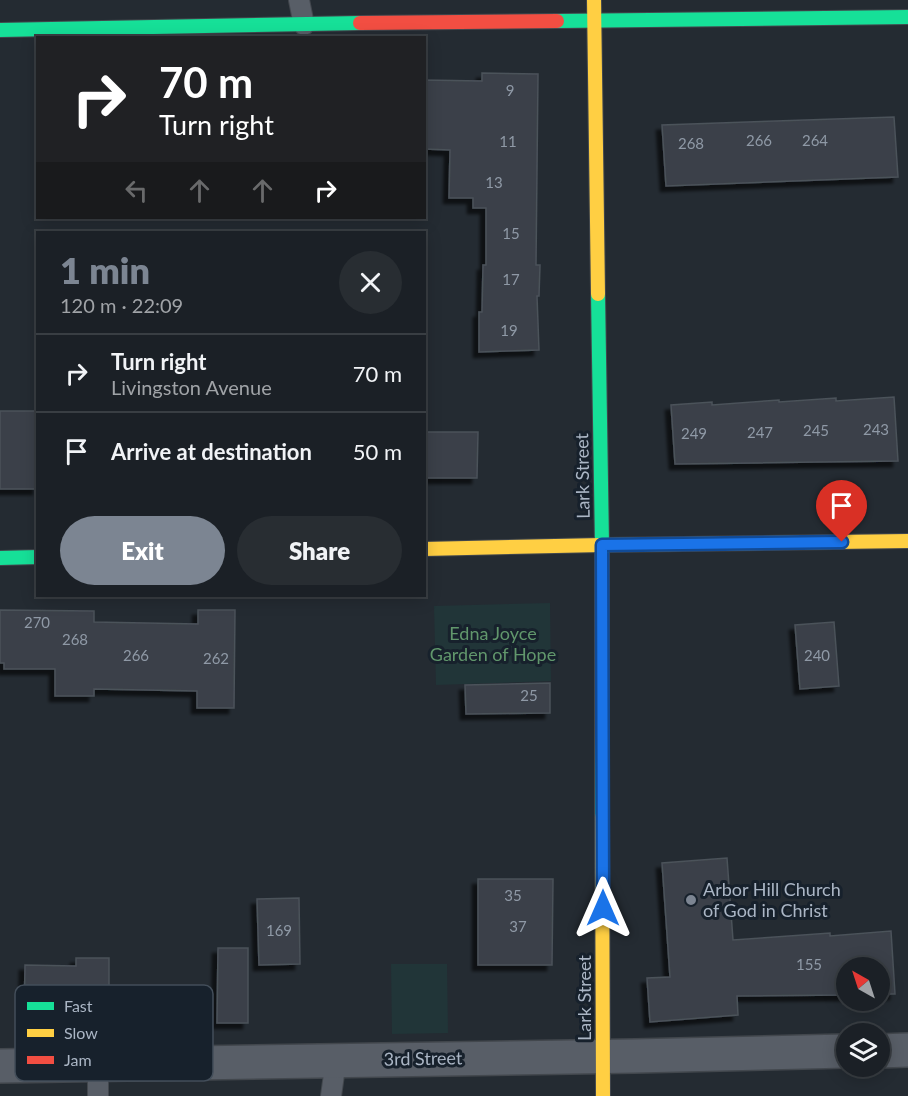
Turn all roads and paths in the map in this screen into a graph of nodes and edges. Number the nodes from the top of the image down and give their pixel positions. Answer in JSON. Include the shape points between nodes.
{"nodes":[{"id":1,"x":299,"y":0,"type":"edge"},
{"id":2,"x":594,"y":0,"type":"edge"},
{"id":3,"x":908,"y":17,"type":"edge"},
{"id":4,"x":595,"y":21,"type":"junction"},
{"id":5,"x":304,"y":25,"type":"junction"},
{"id":6,"x":0,"y":30,"type":"edge"},
{"id":7,"x":908,"y":541,"type":"edge"},
{"id":8,"x":602,"y":545,"type":"junction"},
{"id":9,"x":426,"y":549,"type":"edge"},
{"id":10,"x":36,"y":557,"type":"edge"},
{"id":11,"x":0,"y":558,"type":"edge"},
{"id":12,"x":908,"y":1050,"type":"edge"},
{"id":13,"x":836,"y":1051,"type":"edge"},
{"id":14,"x":890,"y":1051,"type":"edge"},
{"id":15,"x":602,"y":1056,"type":"junction"},
{"id":16,"x":336,"y":1060,"type":"junction"},
{"id":17,"x":0,"y":1066,"type":"edge"},
{"id":18,"x":15,"y":1068,"type":"edge"},
{"id":19,"x":213,"y":1070,"type":"edge"},
{"id":20,"x":331,"y":1096,"type":"edge"},
{"id":21,"x":603,"y":1096,"type":"edge"}],
"edges":[{"from":1,"to":5,"type":"lane"},
{"from":2,"to":4,"type":"street","name":"Lark Street"},
{"from":3,"to":4,"type":"street"},
{"from":4,"to":5,"type":"street"},
{"from":4,"to":8,"type":"street","name":"Lark Street"},
{"from":5,"to":6,"type":"street"},
{"from":7,"to":8,"type":"street"},
{"from":8,"to":9,"type":"street"},
{"from":8,"to":15,"type":"street","name":"Lark Street"},
{"from":10,"to":11,"type":"street"},
{"from":12,"to":14,"type":"street"},
{"from":13,"to":15,"type":"street","name":"3rd Street"},
{"from":15,"to":16,"type":"street","name":"3rd Street"},
{"from":15,"to":21,"type":"street","name":"Lark Street"},
{"from":16,"to":19,"type":"street","name":"3rd Street"},
{"from":16,"to":20,"type":"lane"},
{"from":17,"to":18,"type":"street","name":"3rd Street"}]}
